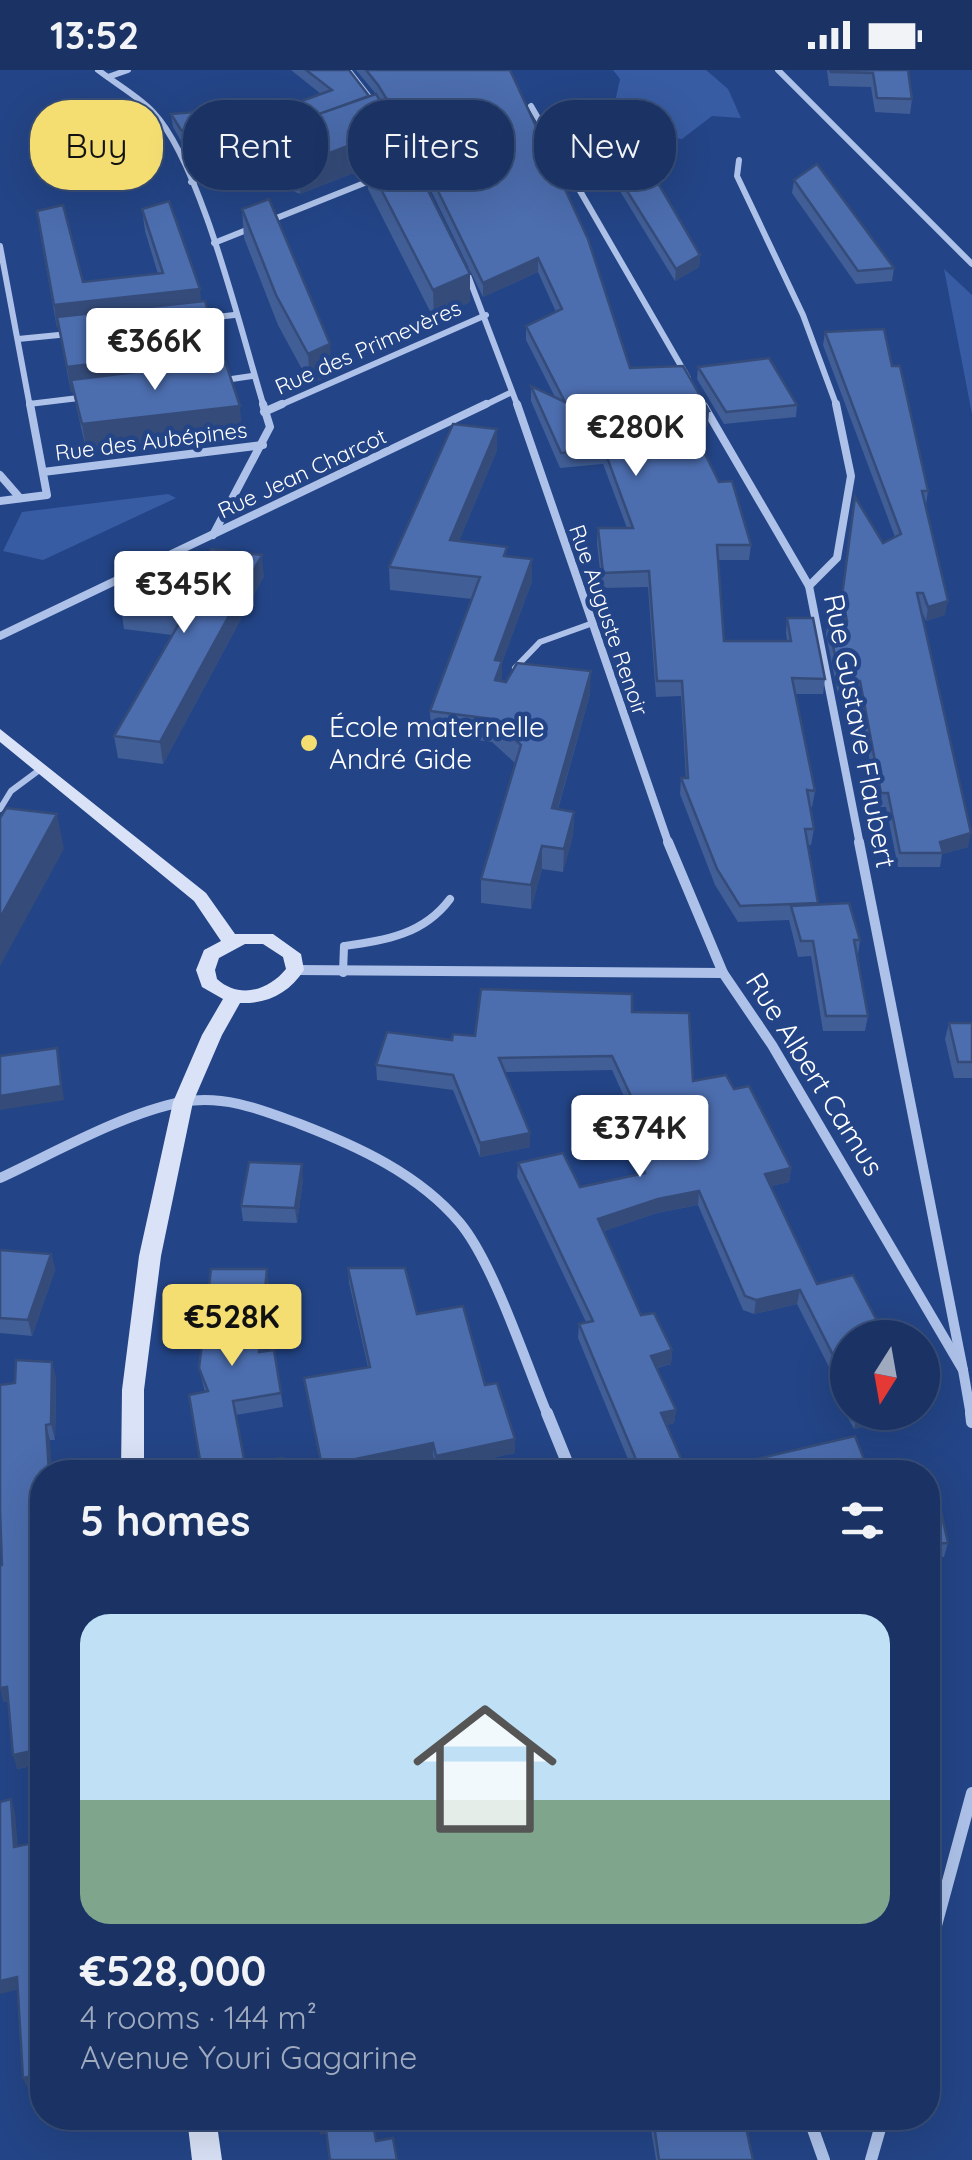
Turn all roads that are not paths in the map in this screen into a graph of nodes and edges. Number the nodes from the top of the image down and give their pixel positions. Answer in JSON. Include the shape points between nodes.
{"nodes":[{"id":1,"x":98,"y":70,"type":"edge"},
{"id":2,"x":128,"y":70,"type":"edge"},
{"id":3,"x":348,"y":70,"type":"edge"},
{"id":4,"x":778,"y":70,"type":"edge"},
{"id":5,"x":108,"y":76,"type":"junction"},
{"id":6,"x":373,"y":100,"type":"edge"},
{"id":7,"x":531,"y":106,"type":"edge"},
{"id":8,"x":739,"y":160,"type":"dead end"},
{"id":9,"x":183,"y":162,"type":"edge"},
{"id":10,"x":194,"y":190,"type":"edge"},
{"id":11,"x":348,"y":190,"type":"edge"},
{"id":12,"x":214,"y":243,"type":"junction"},
{"id":13,"x":0,"y":246,"type":"edge"},
{"id":14,"x":972,"y":264,"type":"edge"},
{"id":15,"x":464,"y":268,"type":"edge"},
{"id":16,"x":234,"y":315,"type":"junction"},
{"id":17,"x":486,"y":315,"type":"junction"},
{"id":18,"x":194,"y":319,"type":"edge"},
{"id":19,"x":77,"y":333,"type":"edge"},
{"id":20,"x":18,"y":340,"type":"junction"},
{"id":21,"x":252,"y":376,"type":"junction"},
{"id":22,"x":690,"y":380,"type":"edge"},
{"id":23,"x":215,"y":381,"type":"edge"},
{"id":24,"x":510,"y":393,"type":"junction"},
{"id":25,"x":103,"y":394,"type":"edge"},
{"id":26,"x":700,"y":398,"type":"edge"},
{"id":27,"x":29,"y":404,"type":"junction"},
{"id":28,"x":264,"y":412,"type":"junction"},
{"id":29,"x":262,"y":445,"type":"junction"},
{"id":30,"x":43,"y":472,"type":"junction"},
{"id":31,"x":0,"y":475,"type":"edge"},
{"id":32,"x":20,"y":498,"type":"junction"},
{"id":33,"x":0,"y":501,"type":"edge"},
{"id":34,"x":212,"y":535,"type":"junction"},
{"id":35,"x":809,"y":586,"type":"junction"},
{"id":36,"x":592,"y":623,"type":"junction"},
{"id":37,"x":0,"y":636,"type":"edge"},
{"id":38,"x":508,"y":684,"type":"edge"},
{"id":39,"x":0,"y":734,"type":"edge"},
{"id":40,"x":42,"y":768,"type":"junction"},
{"id":41,"x":0,"y":808,"type":"edge"},
{"id":42,"x":450,"y":899,"type":"dead end"},
{"id":43,"x":230,"y":941,"type":"junction"},
{"id":44,"x":295,"y":970,"type":"junction"},
{"id":45,"x":722,"y":973,"type":"junction"},
{"id":46,"x":343,"y":974,"type":"junction"},
{"id":47,"x":234,"y":997,"type":"junction"},
{"id":48,"x":183,"y":1102,"type":"junction"},
{"id":49,"x":0,"y":1178,"type":"edge"},
{"id":50,"x":963,"y":1370,"type":"junction"},
{"id":51,"x":972,"y":1422,"type":"edge"},
{"id":52,"x":132,"y":1460,"type":"edge"},
{"id":53,"x":566,"y":1460,"type":"edge"},
{"id":54,"x":972,"y":1794,"type":"edge"},
{"id":55,"x":940,"y":1911,"type":"edge"},
{"id":56,"x":203,"y":2130,"type":"edge"},
{"id":57,"x":813,"y":2130,"type":"edge"},
{"id":58,"x":879,"y":2130,"type":"edge"},
{"id":59,"x":206,"y":2160,"type":"edge"},
{"id":60,"x":824,"y":2160,"type":"edge"},
{"id":61,"x":871,"y":2160,"type":"edge"}],
"edges":[{"from":1,"to":5,"type":"street"},
{"from":2,"to":5,"type":"street"},
{"from":3,"to":6,"type":"street"},
{"from":4,"to":14,"type":"street"},
{"from":5,"to":9,"type":"street","via":[[154,112]]},
{"from":7,"to":22,"type":"street"},
{"from":8,"to":35,"type":"street","via":[[737,176],[803,315],[840,414],[851,476],[837,558]]},
{"from":10,"to":12,"type":"street"},
{"from":11,"to":12,"type":"street"},
{"from":12,"to":16,"type":"street"},
{"from":13,"to":20,"type":"street"},
{"from":15,"to":17,"type":"street","name":"Rue Auguste Renoir"},
{"from":16,"to":18,"type":"street"},
{"from":16,"to":21,"type":"street"},
{"from":17,"to":24,"type":"street","name":"Rue Auguste Renoir"},
{"from":17,"to":28,"type":"street","name":"Rue des Primevères"},
{"from":19,"to":20,"type":"street"},
{"from":20,"to":27,"type":"street"},
{"from":21,"to":23,"type":"street"},
{"from":21,"to":28,"type":"street"},
{"from":24,"to":34,"type":"street","name":"Rue Jean Charcot"},
{"from":24,"to":36,"type":"street","name":"Rue Auguste Renoir"},
{"from":25,"to":27,"type":"street"},
{"from":26,"to":35,"type":"street","name":"Rue Gustave Flaubert"},
{"from":27,"to":30,"type":"street"},
{"from":28,"to":29,"type":"street","via":[[270,426]]},
{"from":29,"to":30,"type":"street","name":"Rue des Aubépines"},
{"from":29,"to":34,"type":"street"},
{"from":30,"to":32,"type":"street","via":[[47,495]]},
{"from":31,"to":32,"type":"street"},
{"from":32,"to":33,"type":"street"},
{"from":34,"to":37,"type":"street","name":"Rue Jean Charcot"},
{"from":35,"to":50,"type":"street","name":"Rue Gustave Flaubert"},
{"from":36,"to":38,"type":"lane","via":[[540,642]]},
{"from":36,"to":45,"type":"street","name":"Rue Auguste Renoir","via":[[653,808]]},
{"from":39,"to":40,"type":"street"},
{"from":40,"to":41,"type":"lane","via":[[11,790]]},
{"from":40,"to":43,"type":"street","via":[[200,898]]},
{"from":42,"to":46,"type":"lane","via":[[440,916],[416,932],[344,946]]},
{"from":43,"to":44,"type":"street","via":[[278,942],[292,954]]},
{"from":43,"to":47,"type":"street","via":[[211,954],[204,971],[213,987]]},
{"from":44,"to":46,"type":"street","name":"Rue Albert Camus"},
{"from":44,"to":47,"type":"street","via":[[273,992]]},
{"from":45,"to":46,"type":"street","name":"Rue Albert Camus"},
{"from":45,"to":50,"type":"street","name":"Rue Albert Camus","via":[[772,1045]]},
{"from":47,"to":48,"type":"street"},
{"from":48,"to":49,"type":"street"},
{"from":48,"to":52,"type":"street","via":[[150,1256],[133,1390]]},
{"from":48,"to":53,"type":"street","via":[[240,1102],[360,1146],[460,1223]]},
{"from":50,"to":51,"type":"street","name":"Rue Albert Camus"},
{"from":54,"to":55,"type":"street"},
{"from":56,"to":59,"type":"street"},
{"from":57,"to":60,"type":"street"},
{"from":58,"to":61,"type":"street"}]}
